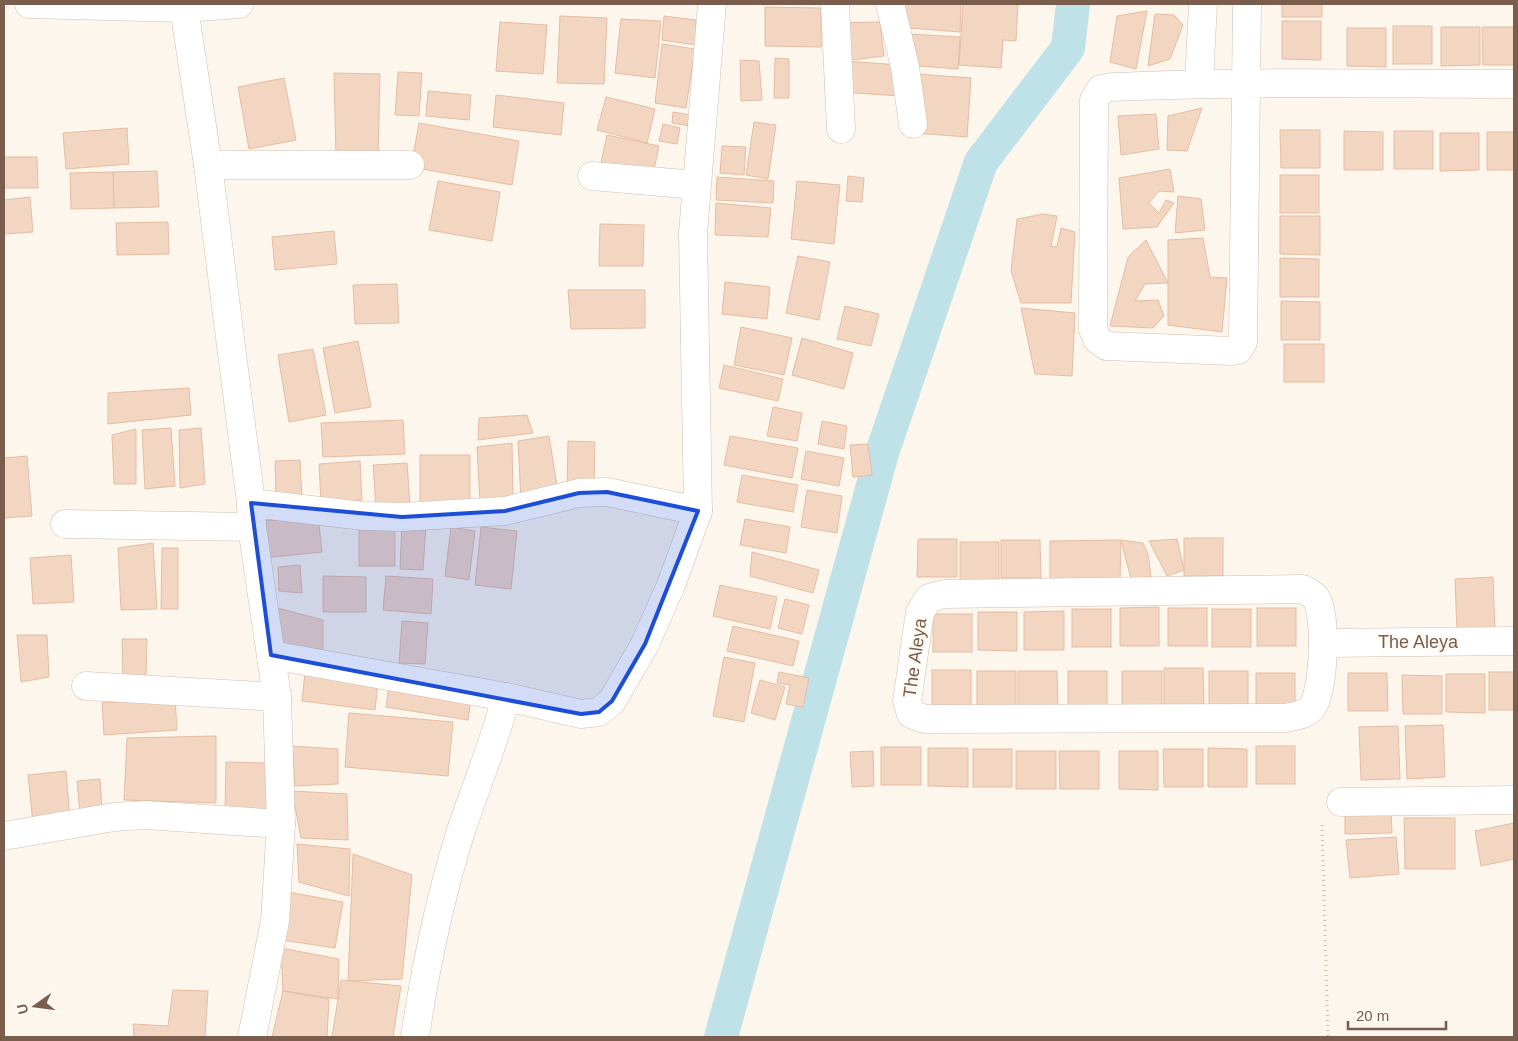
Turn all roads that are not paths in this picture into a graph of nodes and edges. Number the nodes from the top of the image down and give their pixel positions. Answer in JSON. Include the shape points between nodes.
{"nodes":[{"id":1,"x":29,"y":4,"type":"edge"},
{"id":2,"x":239,"y":4,"type":"edge"},
{"id":3,"x":712,"y":4,"type":"edge"},
{"id":4,"x":836,"y":4,"type":"edge"},
{"id":5,"x":890,"y":4,"type":"edge"},
{"id":6,"x":1203,"y":4,"type":"edge"},
{"id":7,"x":1248,"y":4,"type":"edge"},
{"id":8,"x":126,"y":5,"type":"edge"},
{"id":9,"x":184,"y":8,"type":"junction"},
{"id":10,"x":1199,"y":83,"type":"junction"},
{"id":11,"x":1246,"y":83,"type":"junction"},
{"id":12,"x":1514,"y":84,"type":"edge"},
{"id":13,"x":913,"y":124,"type":"dead end"},
{"id":14,"x":841,"y":129,"type":"dead end"},
{"id":15,"x":208,"y":165,"type":"junction"},
{"id":16,"x":410,"y":165,"type":"dead end"},
{"id":17,"x":592,"y":176,"type":"dead end"},
{"id":18,"x":696,"y":185,"type":"junction"},
{"id":19,"x":698,"y":511,"type":"junction"},
{"id":20,"x":251,"y":515,"type":"junction"},
{"id":21,"x":65,"y":524,"type":"dead end"},
{"id":22,"x":1514,"y":641,"type":"edge"},
{"id":23,"x":1323,"y":643,"type":"junction"},
{"id":24,"x":271,"y":655,"type":"junction"},
{"id":25,"x":86,"y":686,"type":"dead end"},
{"id":26,"x":277,"y":696,"type":"junction"},
{"id":27,"x":506,"y":697,"type":"junction"},
{"id":28,"x":1514,"y":800,"type":"edge"},
{"id":29,"x":1341,"y":802,"type":"dead end"},
{"id":30,"x":281,"y":824,"type":"junction"},
{"id":31,"x":4,"y":836,"type":"edge"},
{"id":32,"x":252,"y":1037,"type":"edge"},
{"id":33,"x":415,"y":1037,"type":"edge"}],
"edges":[{"from":1,"to":8,"type":"street"},
{"from":2,"to":9,"type":"street"},
{"from":3,"to":18,"type":"street"},
{"from":4,"to":14,"type":"street"},
{"from":5,"to":13,"type":"street","via":[[905,68]]},
{"from":6,"to":10,"type":"street"},
{"from":7,"to":11,"type":"street"},
{"from":8,"to":9,"type":"street"},
{"from":9,"to":15,"type":"street"},
{"from":10,"to":11,"type":"street"},
{"from":10,"to":11,"type":"street","via":[[1112,87],[1101,89],[1094,100],[1093,330],[1097,339],[1106,346],[1232,351],[1238,350],[1243,342]]},
{"from":11,"to":12,"type":"street"},
{"from":15,"to":16,"type":"street"},
{"from":15,"to":20,"type":"street"},
{"from":17,"to":18,"type":"street"},
{"from":18,"to":19,"type":"street","via":[[693,234]]},
{"from":19,"to":20,"type":"street","via":[[607,492],[579,493],[505,511],[402,517]]},
{"from":19,"to":27,"type":"street","via":[[645,644],[612,701],[598,712],[581,714]]},
{"from":20,"to":21,"type":"street"},
{"from":20,"to":24,"type":"street"},
{"from":22,"to":23,"type":"street","name":"The Aleya"},
{"from":23,"to":23,"type":"street","name":"The Aleya","via":[[1320,609],[1315,597],[1303,589],[944,594],[929,598],[920,612],[906,702],[911,714],[925,719],[1285,718],[1301,715],[1312,707],[1320,684]]},
{"from":24,"to":26,"type":"street"},
{"from":24,"to":27,"type":"street"},
{"from":25,"to":26,"type":"street"},
{"from":26,"to":30,"type":"street"},
{"from":27,"to":33,"type":"street","via":[[459,838],[423,983]]},
{"from":28,"to":29,"type":"street"},
{"from":30,"to":31,"type":"street","via":[[114,816]]},
{"from":30,"to":32,"type":"street","via":[[275,921]]}]}
